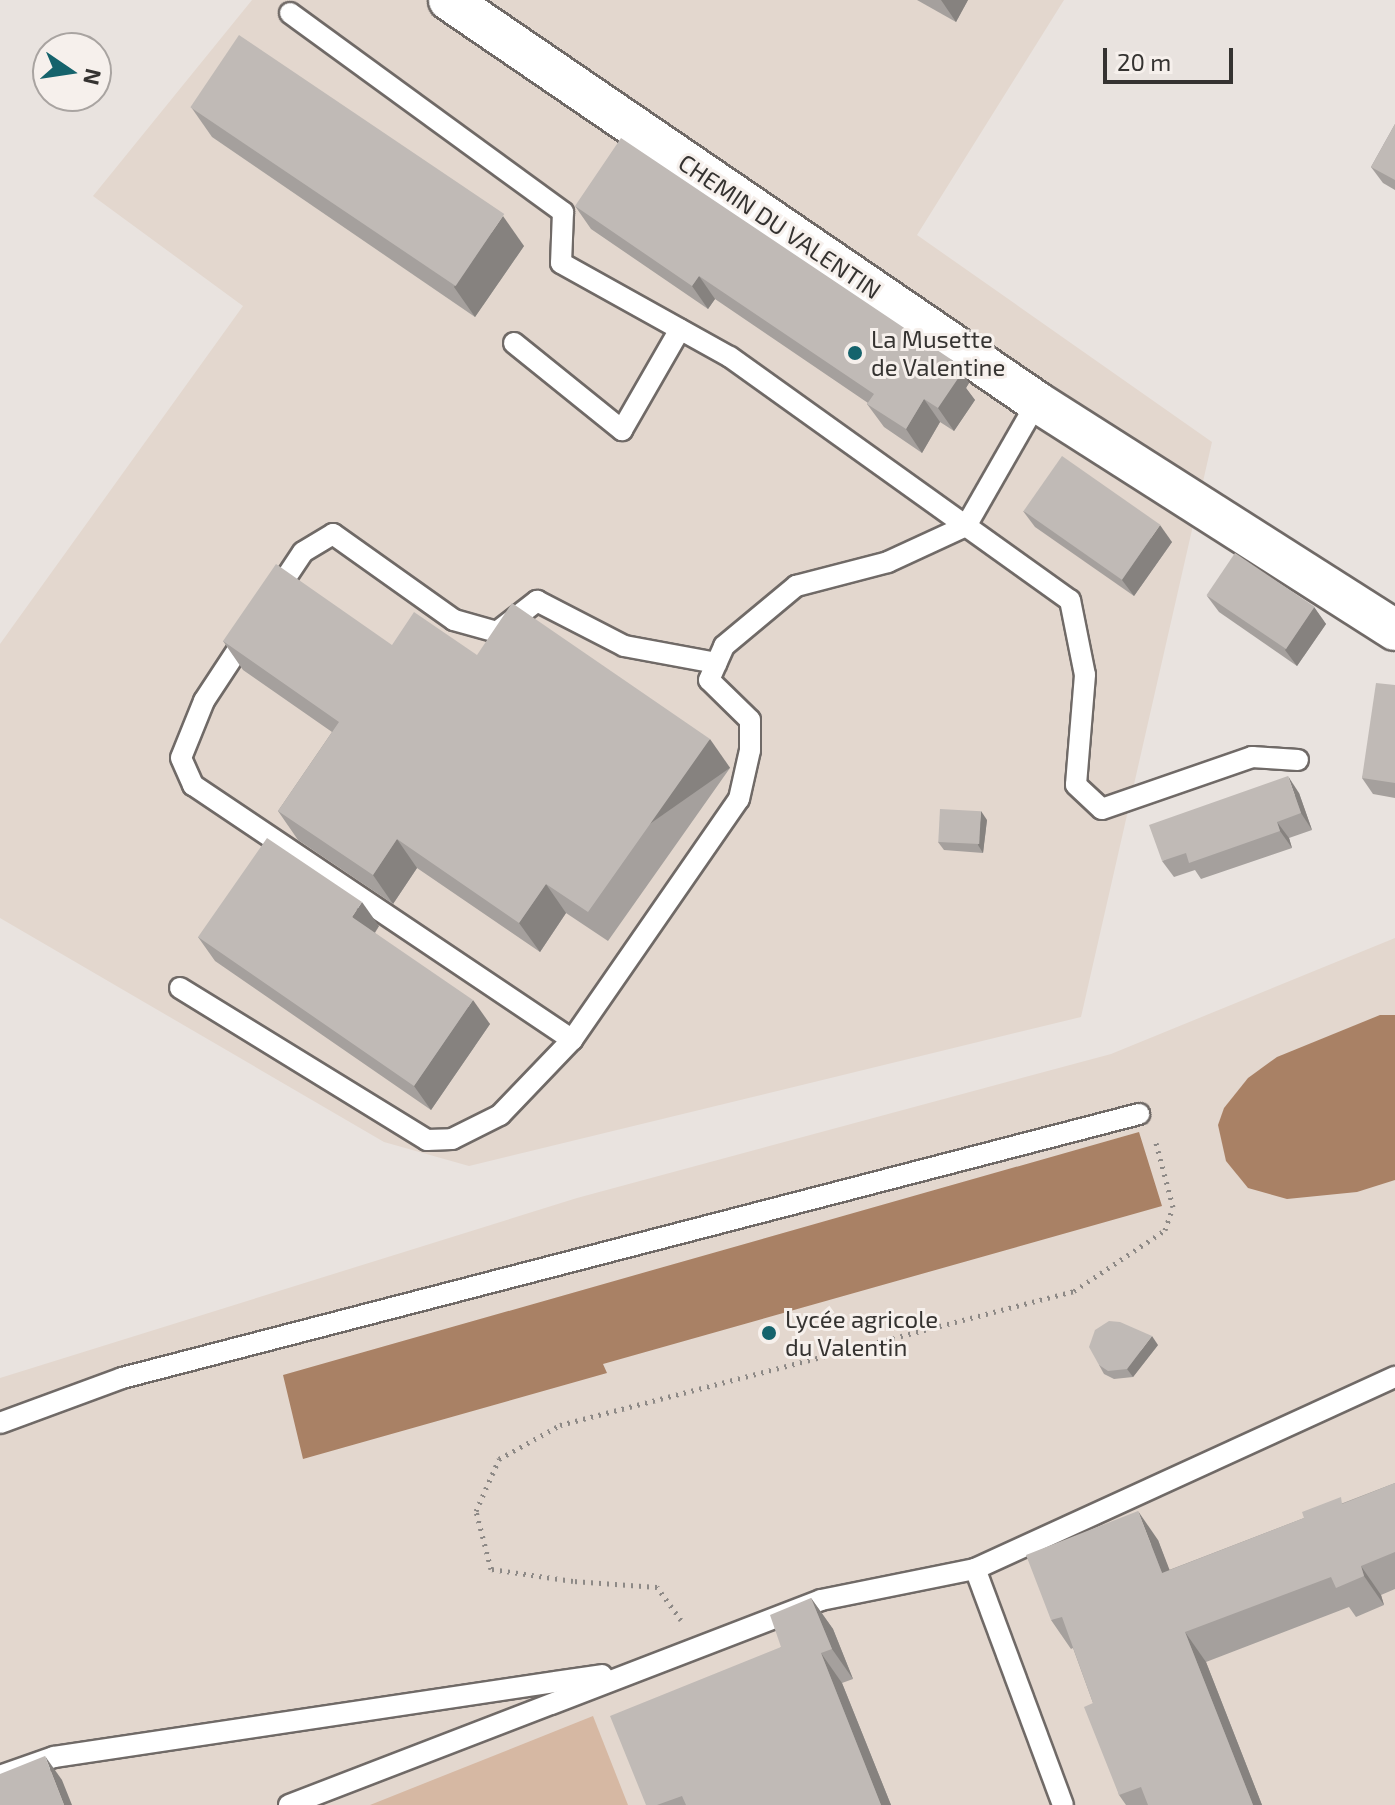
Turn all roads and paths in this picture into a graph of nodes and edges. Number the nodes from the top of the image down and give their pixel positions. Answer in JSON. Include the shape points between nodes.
{"nodes":[{"id":1,"x":449,"y":0,"type":"edge"},
{"id":2,"x":290,"y":13,"type":"dead end"},
{"id":3,"x":680,"y":329,"type":"junction"},
{"id":4,"x":514,"y":343,"type":"dead end"},
{"id":5,"x":1037,"y":402,"type":"junction"},
{"id":6,"x":966,"y":526,"type":"junction"},
{"id":7,"x":1395,"y":630,"type":"edge"},
{"id":8,"x":716,"y":663,"type":"junction"},
{"id":9,"x":1298,"y":760,"type":"dead end"},
{"id":10,"x":180,"y":988,"type":"dead end"},
{"id":11,"x":572,"y":1040,"type":"junction"},
{"id":12,"x":1139,"y":1114,"type":"joint"},
{"id":13,"x":1395,"y":1377,"type":"edge"},
{"id":14,"x":0,"y":1423,"type":"edge"},
{"id":15,"x":975,"y":1569,"type":"junction"},
{"id":16,"x":700,"y":1647,"type":"junction"},
{"id":17,"x":641,"y":1669,"type":"junction"},
{"id":18,"x":0,"y":1776,"type":"edge"},
{"id":19,"x":289,"y":1805,"type":"edge"},
{"id":20,"x":1063,"y":1805,"type":"edge"}],
"edges":[{"from":1,"to":5,"type":"street","name":"CHEMIN DU VALENTIN"},
{"from":2,"to":3,"type":"lane","via":[[563,212],[561,263]]},
{"from":3,"to":4,"type":"lane","via":[[622,430]]},
{"from":3,"to":6,"type":"lane","via":[[730,357]]},
{"from":5,"to":6,"type":"lane"},
{"from":5,"to":7,"type":"street","name":"CHEMIN DU VALENTIN"},
{"from":6,"to":8,"type":"lane","via":[[888,562],[796,586],[724,646]]},
{"from":6,"to":9,"type":"lane","via":[[1070,600],[1085,675],[1076,785],[1102,809],[1252,757]]},
{"from":8,"to":11,"type":"lane","via":[[709,680],[750,720],[750,750],[739,799]]},
{"from":8,"to":11,"type":"lane","via":[[624,646],[537,601],[497,632],[454,620],[333,534],[303,552],[204,701],[181,758],[193,785]]},
{"from":10,"to":11,"type":"lane","via":[[427,1140],[452,1139],[500,1115]]},
{"from":12,"to":14,"type":"lane","via":[[122,1378]]},
{"from":12,"to":16,"type":"path","via":[[1154,1136],[1173,1207],[1165,1230],[1074,1291],[560,1425],[499,1459],[476,1511],[491,1569],[657,1587]]},
{"from":13,"to":15,"type":"lane"},
{"from":15,"to":16,"type":"lane","via":[[821,1600]]},
{"from":15,"to":20,"type":"lane"},
{"from":16,"to":17,"type":"lane"},
{"from":17,"to":18,"type":"lane","via":[[54,1757]]},
{"from":17,"to":19,"type":"lane"}]}
